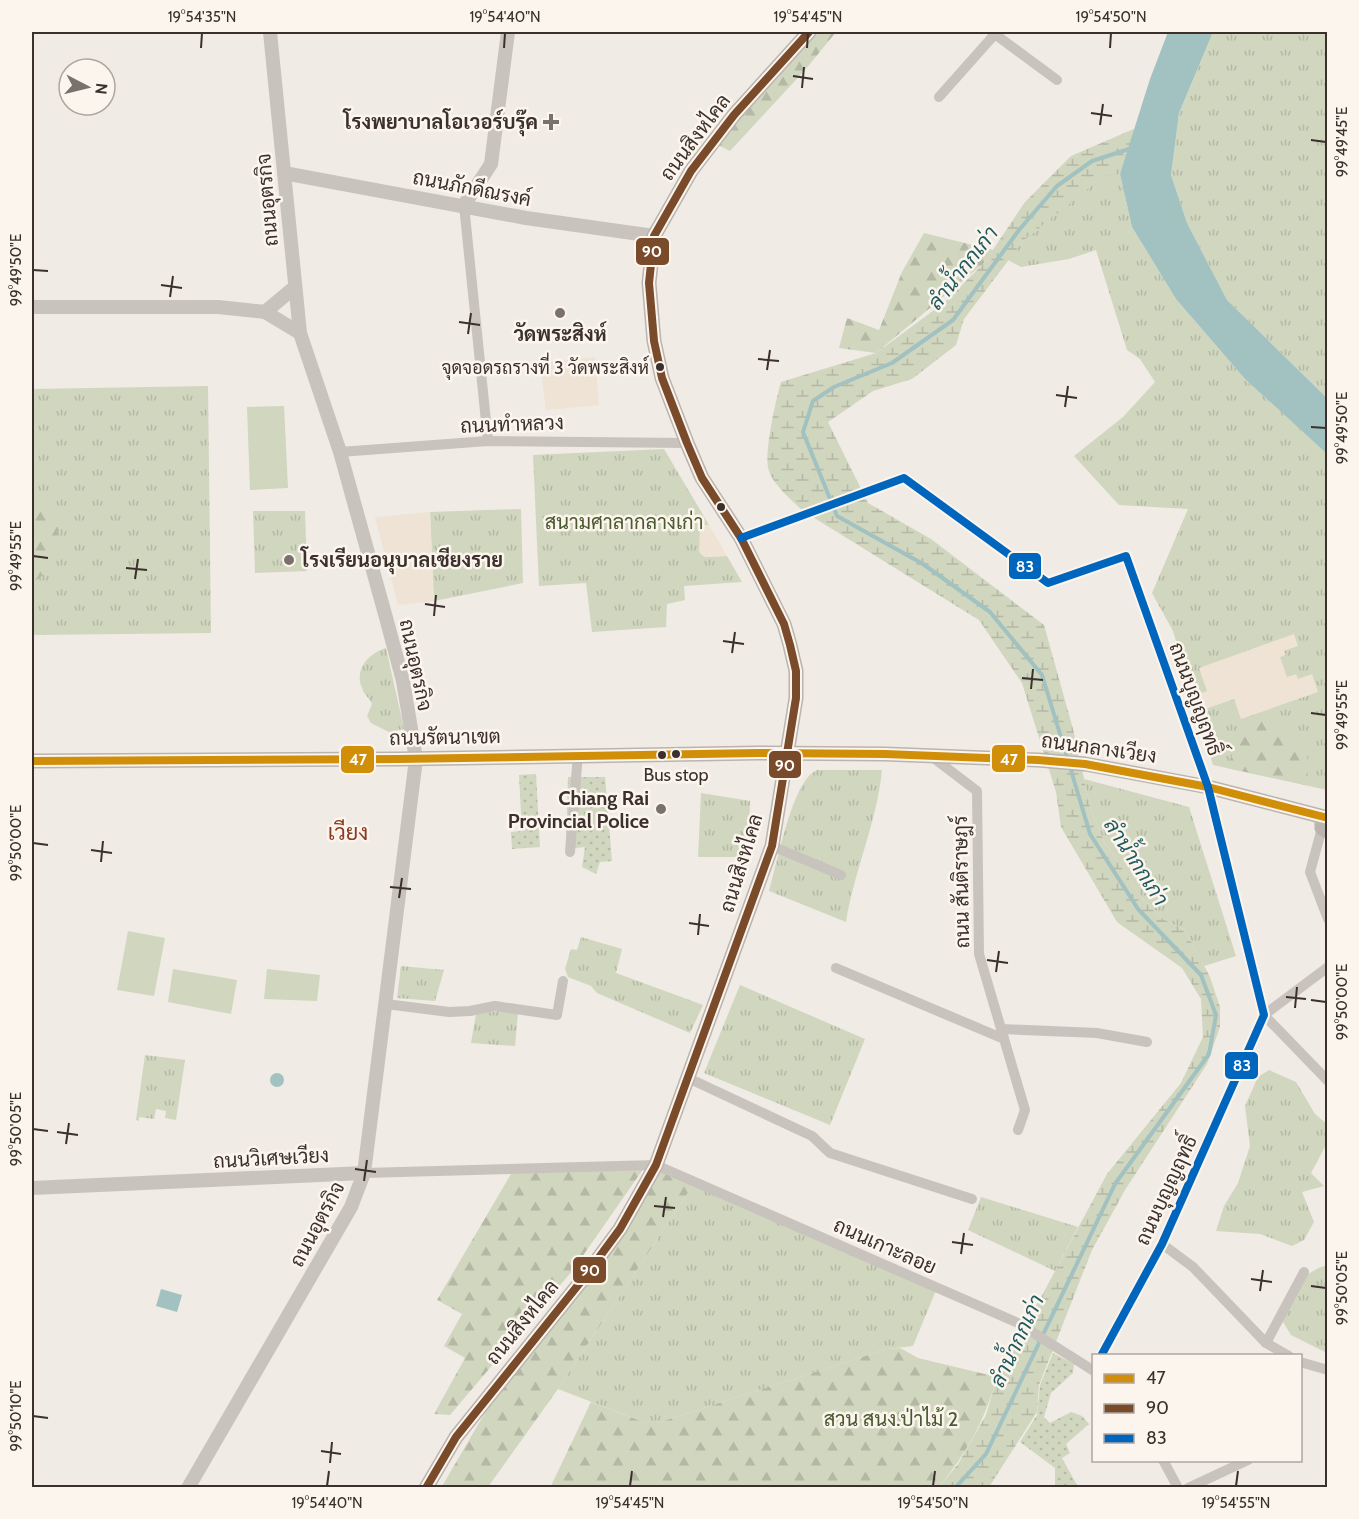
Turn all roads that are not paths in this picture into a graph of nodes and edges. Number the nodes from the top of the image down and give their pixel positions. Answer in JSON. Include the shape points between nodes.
{"nodes":[{"id":1,"x":270,"y":32,"type":"edge"},
{"id":2,"x":508,"y":32,"type":"edge"},
{"id":3,"x":809,"y":32,"type":"edge"},
{"id":4,"x":993,"y":33,"type":"edge"},
{"id":5,"x":1058,"y":80,"type":"dead end"},
{"id":6,"x":939,"y":98,"type":"dead end"},
{"id":7,"x":284,"y":173,"type":"junction"},
{"id":8,"x":464,"y":205,"type":"junction"},
{"id":9,"x":654,"y":236,"type":"junction"},
{"id":10,"x":295,"y":288,"type":"junction"},
{"id":11,"x":32,"y":307,"type":"edge"},
{"id":12,"x":265,"y":312,"type":"junction"},
{"id":13,"x":300,"y":333,"type":"junction"},
{"id":14,"x":488,"y":441,"type":"junction"},
{"id":15,"x":687,"y":443,"type":"junction"},
{"id":16,"x":340,"y":452,"type":"junction"},
{"id":17,"x":741,"y":538,"type":"junction"},
{"id":18,"x":788,"y":753,"type":"junction"},
{"id":19,"x":578,"y":754,"type":"junction"},
{"id":20,"x":931,"y":756,"type":"junction"},
{"id":21,"x":416,"y":759,"type":"junction"},
{"id":22,"x":32,"y":761,"type":"edge"},
{"id":23,"x":1208,"y":787,"type":"junction"},
{"id":24,"x":1328,"y":807,"type":"edge"},
{"id":25,"x":1310,"y":814,"type":"junction"},
{"id":26,"x":1326,"y":826,"type":"edge"},
{"id":27,"x":772,"y":846,"type":"junction"},
{"id":28,"x":570,"y":852,"type":"dead end"},
{"id":29,"x":841,"y":874,"type":"dead end"},
{"id":30,"x":1328,"y":919,"type":"edge"},
{"id":31,"x":1328,"y":967,"type":"edge"},
{"id":32,"x":836,"y":968,"type":"dead end"},
{"id":33,"x":563,"y":981,"type":"dead end"},
{"id":34,"x":386,"y":1004,"type":"junction"},
{"id":35,"x":1264,"y":1015,"type":"junction"},
{"id":36,"x":1002,"y":1034,"type":"junction"},
{"id":37,"x":1147,"y":1042,"type":"dead end"},
{"id":38,"x":1326,"y":1076,"type":"edge"},
{"id":39,"x":688,"y":1078,"type":"junction"},
{"id":40,"x":1018,"y":1130,"type":"dead end"},
{"id":41,"x":656,"y":1165,"type":"junction"},
{"id":42,"x":364,"y":1173,"type":"junction"},
{"id":43,"x":32,"y":1188,"type":"edge"},
{"id":44,"x":972,"y":1199,"type":"dead end"},
{"id":45,"x":1162,"y":1244,"type":"junction"},
{"id":46,"x":1304,"y":1272,"type":"dead end"},
{"id":47,"x":1266,"y":1343,"type":"junction"},
{"id":48,"x":1102,"y":1354,"type":"edge"},
{"id":49,"x":1285,"y":1354,"type":"edge"},
{"id":50,"x":1302,"y":1363,"type":"edge"},
{"id":51,"x":1092,"y":1369,"type":"edge"},
{"id":52,"x":1328,"y":1370,"type":"edge"},
{"id":53,"x":1164,"y":1462,"type":"edge"},
{"id":54,"x":1246,"y":1462,"type":"edge"},
{"id":55,"x":188,"y":1488,"type":"edge"},
{"id":56,"x":426,"y":1488,"type":"edge"},
{"id":57,"x":1178,"y":1488,"type":"edge"},
{"id":58,"x":1188,"y":1488,"type":"edge"}],
"edges":[{"from":1,"to":7,"type":"street","name":"ถนนอุตรกิจ"},
{"from":2,"to":8,"type":"street","via":[[491,164]]},
{"from":3,"to":9,"type":"main road","name":"ถนนสิงหไคล","via":[[691,171]]},
{"from":4,"to":5,"type":"street"},
{"from":4,"to":6,"type":"street"},
{"from":7,"to":8,"type":"street","name":"ถนนภักดีณรงค์"},
{"from":7,"to":10,"type":"street","name":"ถนนอุตรกิจ"},
{"from":8,"to":9,"type":"street","name":"ถนนภักดีณรงค์"},
{"from":8,"to":14,"type":"street"},
{"from":9,"to":15,"type":"main road","name":"ถนนสิงหไคล","via":[[649,283],[654,341],[662,378]]},
{"from":10,"to":12,"type":"street"},
{"from":10,"to":13,"type":"street","name":"ถนนอุตรกิจ"},
{"from":11,"to":12,"type":"street","via":[[218,307]]},
{"from":12,"to":13,"type":"street"},
{"from":13,"to":16,"type":"street","name":"ถนนอุตรกิจ"},
{"from":14,"to":15,"type":"street","name":"ถนนทำหลวง"},
{"from":14,"to":16,"type":"street","name":"ถนนทำหลวง"},
{"from":15,"to":17,"type":"main road","name":"ถนนสิงหไคล","via":[[702,478]]},
{"from":16,"to":21,"type":"street","name":"ถนนอุตรกิจ","via":[[403,681]]},
{"from":17,"to":18,"type":"main road","name":"ถนนสิงหไคล","via":[[784,624],[796,671]]},
{"from":17,"to":23,"type":"street","name":"ถนนบุญญฤทธิ์","via":[[904,478],[1048,583],[1126,556]]},
{"from":18,"to":19,"type":"main road","name":"ถนนรัตนาเขต"},
{"from":18,"to":20,"type":"main road","name":"ถนนกลางเวียง"},
{"from":18,"to":27,"type":"main road","name":"ถนนสิงหไคล"},
{"from":19,"to":21,"type":"main road","name":"ถนนรัตนาเขต"},
{"from":19,"to":28,"type":"street"},
{"from":20,"to":23,"type":"main road","name":"ถนนกลางเวียง","via":[[1085,764]]},
{"from":20,"to":36,"type":"street","name":"ถนน สันติราษฎร์","via":[[977,791],[979,954]]},
{"from":21,"to":22,"type":"main road","name":"ถนนรัตนาเขต"},
{"from":21,"to":34,"type":"street","name":"ถนนอุตรกิจ"},
{"from":23,"to":25,"type":"main road","name":"ถนนกลางเวียง"},
{"from":23,"to":35,"type":"street","name":"ถนนบุญญฤทธิ์"},
{"from":24,"to":25,"type":"main road"},
{"from":25,"to":26,"type":"main road","name":"ถนนกลางเวียง"},
{"from":26,"to":30,"type":"street","via":[[1310,872]]},
{"from":27,"to":29,"type":"street"},
{"from":27,"to":39,"type":"main road","name":"ถนนสิงหไคล"},
{"from":31,"to":35,"type":"street"},
{"from":32,"to":36,"type":"street"},
{"from":33,"to":34,"type":"street","via":[[557,1015],[495,1006],[449,1012]]},
{"from":34,"to":42,"type":"street","name":"ถนนอุตรกิจ"},
{"from":35,"to":38,"type":"street"},
{"from":35,"to":45,"type":"street","name":"ถนนบุญญฤทธิ์"},
{"from":36,"to":37,"type":"street","via":[[1098,1033]]},
{"from":36,"to":40,"type":"street","name":"ถนน สันติราษฎร์","via":[[1024,1110]]},
{"from":39,"to":41,"type":"main road","name":"ถนนสิงหไคล"},
{"from":39,"to":44,"type":"street","via":[[812,1136],[830,1153]]},
{"from":41,"to":42,"type":"street","name":"ถนนวิเศษเวียง"},
{"from":41,"to":51,"type":"street","name":"ถนนเกาะลอย","via":[[1018,1323]]},
{"from":41,"to":56,"type":"main road","name":"ถนนสิงหไคล","via":[[620,1230],[456,1437]]},
{"from":42,"to":43,"type":"street","name":"ถนนวิเศษเวียง"},
{"from":42,"to":55,"type":"street","name":"ถนนอุตรกิจ","via":[[351,1207]]},
{"from":45,"to":47,"type":"street","via":[[1193,1268]]},
{"from":45,"to":48,"type":"street","name":"ถนนบุญญฤทธิ์"},
{"from":46,"to":47,"type":"street"},
{"from":47,"to":49,"type":"street"},
{"from":50,"to":52,"type":"street"},
{"from":53,"to":57,"type":"street"},
{"from":54,"to":58,"type":"street"}]}
